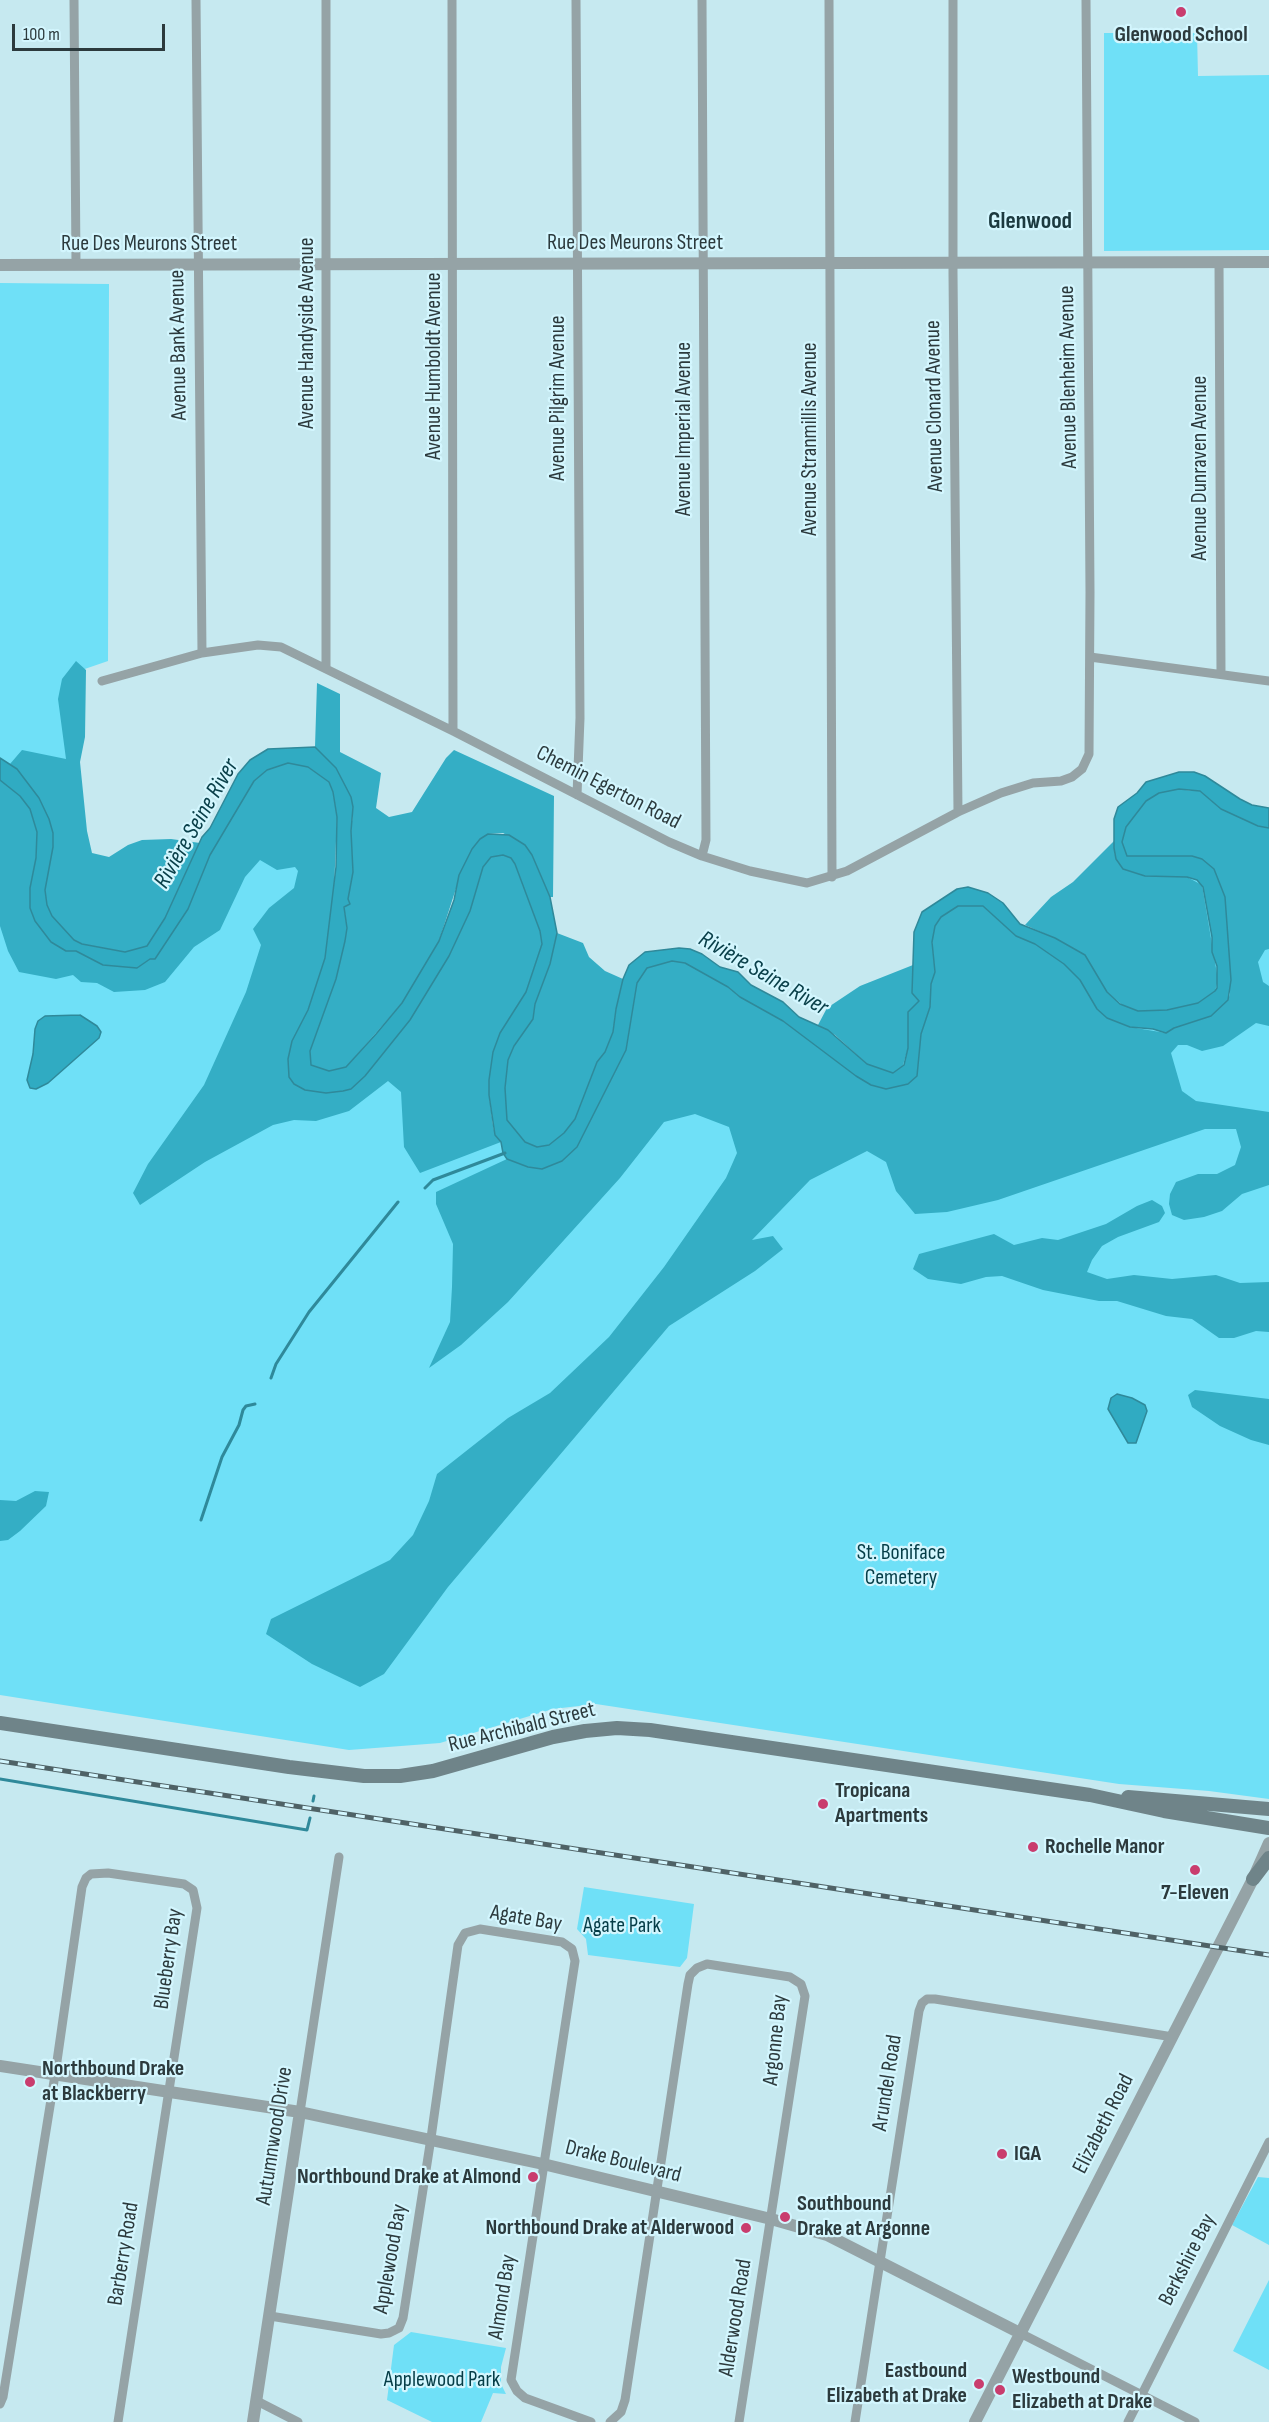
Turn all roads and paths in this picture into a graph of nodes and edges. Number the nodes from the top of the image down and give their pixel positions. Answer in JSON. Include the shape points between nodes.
{"nodes":[{"id":1,"x":74,"y":0,"type":"edge"},
{"id":2,"x":196,"y":0,"type":"edge"},
{"id":3,"x":326,"y":0,"type":"edge"},
{"id":4,"x":452,"y":0,"type":"edge"},
{"id":5,"x":576,"y":0,"type":"edge"},
{"id":6,"x":702,"y":0,"type":"edge"},
{"id":7,"x":829,"y":0,"type":"edge"},
{"id":8,"x":953,"y":0,"type":"edge"},
{"id":9,"x":1086,"y":0,"type":"edge"},
{"id":10,"x":577,"y":262,"type":"junction"},
{"id":11,"x":1219,"y":262,"type":"junction"},
{"id":12,"x":1269,"y":262,"type":"edge"},
{"id":13,"x":829,"y":263,"type":"junction"},
{"id":14,"x":953,"y":263,"type":"junction"},
{"id":15,"x":1087,"y":263,"type":"junction"},
{"id":16,"x":76,"y":264,"type":"junction"},
{"id":17,"x":327,"y":264,"type":"junction"},
{"id":18,"x":453,"y":264,"type":"junction"},
{"id":19,"x":702,"y":264,"type":"junction"},
{"id":20,"x":0,"y":265,"type":"edge"},
{"id":21,"x":198,"y":266,"type":"junction"},
{"id":22,"x":202,"y":653,"type":"junction"},
{"id":23,"x":1090,"y":657,"type":"junction"},
{"id":24,"x":326,"y":667,"type":"junction"},
{"id":25,"x":1221,"y":674,"type":"junction"},
{"id":26,"x":102,"y":681,"type":"dead end"},
{"id":27,"x":1269,"y":681,"type":"edge"},
{"id":28,"x":453,"y":731,"type":"junction"},
{"id":29,"x":1089,"y":754,"type":"joint"},
{"id":30,"x":577,"y":795,"type":"junction"},
{"id":31,"x":958,"y":812,"type":"junction"},
{"id":32,"x":702,"y":856,"type":"junction"},
{"id":33,"x":832,"y":877,"type":"junction"},
{"id":34,"x":0,"y":1723,"type":"edge"},
{"id":35,"x":1090,"y":1795,"type":"junction"},
{"id":36,"x":1269,"y":1809,"type":"edge"},
{"id":37,"x":1269,"y":1828,"type":"edge"},
{"id":38,"x":1269,"y":1844,"type":"edge"},
{"id":39,"x":339,"y":1857,"type":"dead end"},
{"id":40,"x":1269,"y":1858,"type":"edge"},
{"id":41,"x":1253,"y":1879,"type":"junction"},
{"id":42,"x":1173,"y":2037,"type":"junction"},
{"id":43,"x":0,"y":2066,"type":"edge"},
{"id":44,"x":55,"y":2075,"type":"junction"},
{"id":45,"x":170,"y":2092,"type":"junction"},
{"id":46,"x":300,"y":2112,"type":"junction"},
{"id":47,"x":431,"y":2138,"type":"junction"},
{"id":48,"x":1269,"y":2142,"type":"edge"},
{"id":49,"x":543,"y":2164,"type":"junction"},
{"id":50,"x":1257,"y":2166,"type":"junction"},
{"id":51,"x":1269,"y":2168,"type":"edge"},
{"id":52,"x":657,"y":2192,"type":"junction"},
{"id":53,"x":771,"y":2219,"type":"junction"},
{"id":54,"x":881,"y":2263,"type":"junction"},
{"id":55,"x":270,"y":2316,"type":"junction"},
{"id":56,"x":1020,"y":2334,"type":"junction"},
{"id":57,"x":1142,"y":2395,"type":"junction"},
{"id":58,"x":257,"y":2401,"type":"junction"},
{"id":59,"x":0,"y":2404,"type":"edge"},
{"id":60,"x":118,"y":2422,"type":"edge"},
{"id":61,"x":253,"y":2422,"type":"edge"},
{"id":62,"x":298,"y":2422,"type":"edge"},
{"id":63,"x":591,"y":2422,"type":"edge"},
{"id":64,"x":610,"y":2422,"type":"edge"},
{"id":65,"x":739,"y":2422,"type":"edge"},
{"id":66,"x":855,"y":2422,"type":"edge"},
{"id":67,"x":975,"y":2422,"type":"edge"},
{"id":68,"x":1128,"y":2422,"type":"edge"},
{"id":69,"x":1195,"y":2422,"type":"edge"}],
"edges":[{"from":1,"to":16,"type":"street"},
{"from":2,"to":21,"type":"street","name":"Avenue Bank Avenue"},
{"from":3,"to":17,"type":"street","name":"Avenue Handyside Avenue"},
{"from":4,"to":18,"type":"street","name":"Avenue Humboldt Avenue"},
{"from":5,"to":10,"type":"street","name":"Avenue Pilgrim Avenue"},
{"from":6,"to":19,"type":"street","name":"Avenue Imperial Avenue"},
{"from":7,"to":13,"type":"street","name":"Avenue Stranmillis Avenue"},
{"from":8,"to":14,"type":"street","name":"Avenue Clonard Avenue"},
{"from":9,"to":15,"type":"street","name":"Avenue Blenheim Avenue"},
{"from":10,"to":18,"type":"street","name":"Rue Des Meurons Street"},
{"from":10,"to":19,"type":"street","name":"Rue Des Meurons Street"},
{"from":10,"to":30,"type":"street","name":"Avenue Pilgrim Avenue"},
{"from":11,"to":12,"type":"street","name":"Rue Des Meurons Street"},
{"from":11,"to":15,"type":"street","name":"Rue Des Meurons Street"},
{"from":11,"to":25,"type":"street","name":"Avenue Dunraven Avenue"},
{"from":13,"to":14,"type":"street","name":"Rue Des Meurons Street"},
{"from":13,"to":19,"type":"street","name":"Rue Des Meurons Street"},
{"from":13,"to":33,"type":"street","name":"Avenue Stranmillis Avenue"},
{"from":14,"to":15,"type":"street","name":"Rue Des Meurons Street"},
{"from":14,"to":31,"type":"street","name":"Avenue Clonard Avenue"},
{"from":15,"to":23,"type":"street","name":"Avenue Blenheim Avenue"},
{"from":16,"to":20,"type":"street","name":"Rue Des Meurons Street"},
{"from":16,"to":21,"type":"street","name":"Rue Des Meurons Street"},
{"from":17,"to":18,"type":"street","name":"Rue Des Meurons Street"},
{"from":17,"to":21,"type":"street","name":"Rue Des Meurons Street"},
{"from":17,"to":24,"type":"street","name":"Avenue Handyside Avenue"},
{"from":18,"to":28,"type":"street","name":"Avenue Humboldt Avenue"},
{"from":19,"to":32,"type":"street","name":"Avenue Imperial Avenue"},
{"from":21,"to":22,"type":"street","name":"Avenue Bank Avenue"},
{"from":22,"to":24,"type":"street","name":"Chemin Egerton Road","via":[[270,645]]},
{"from":22,"to":26,"type":"street","name":"Chemin Egerton Road"},
{"from":23,"to":25,"type":"street"},
{"from":23,"to":29,"type":"street","name":"Avenue Blenheim Avenue"},
{"from":24,"to":28,"type":"street","name":"Chemin Egerton Road"},
{"from":25,"to":27,"type":"street"},
{"from":28,"to":30,"type":"street","name":"Chemin Egerton Road"},
{"from":29,"to":31,"type":"street","name":"Chemin Egerton Road","via":[[1082,769],[1072,777],[1033,783]]},
{"from":30,"to":32,"type":"street","name":"Chemin Egerton Road"},
{"from":31,"to":33,"type":"street","name":"Chemin Egerton Road"},
{"from":32,"to":33,"type":"street","name":"Chemin Egerton Road","via":[[807,883]]},
{"from":34,"to":35,"type":"main road","name":"Rue Archibald Street","via":[[364,1776],[433,1771],[554,1737],[617,1728],[639,1729]]},
{"from":35,"to":36,"type":"main road","name":"Rue Archibald Street"},
{"from":35,"to":37,"type":"main road","name":"Rue Archibald Street"},
{"from":38,"to":41,"type":"street","name":"Elizabeth Road"},
{"from":39,"to":46,"type":"street","name":"Autumnwood Drive"},
{"from":40,"to":41,"type":"main road"},
{"from":41,"to":42,"type":"street","name":"Elizabeth Road"},
{"from":42,"to":54,"type":"street","name":"Arundel Road","via":[[927,1999],[918,2011]]},
{"from":42,"to":56,"type":"street","name":"Elizabeth Road"},
{"from":43,"to":44,"type":"street","name":"Drake Boulevard"},
{"from":44,"to":45,"type":"street","name":"Drake Boulevard"},
{"from":44,"to":45,"type":"street","name":"Blueberry Bay","via":[[86,1878],[100,1872],[152,1879],[184,1884],[193,1890],[197,1908]]},
{"from":44,"to":59,"type":"street"},
{"from":45,"to":46,"type":"street","name":"Drake Boulevard"},
{"from":45,"to":60,"type":"street","name":"Barberry Road"},
{"from":46,"to":47,"type":"street","name":"Drake Boulevard"},
{"from":46,"to":55,"type":"street","name":"Autumnwood Drive"},
{"from":47,"to":49,"type":"street","name":"Drake Boulevard"},
{"from":47,"to":49,"type":"street","name":"Agate Bay","via":[[458,1945],[465,1933],[480,1929],[562,1942],[572,1949],[574,1961]]},
{"from":47,"to":55,"type":"street","name":"Applewood Bay","via":[[404,2318],[399,2328],[381,2334]]},
{"from":48,"to":50,"type":"street","name":"Berkshire Bay"},
{"from":49,"to":52,"type":"street","name":"Drake Boulevard"},
{"from":49,"to":63,"type":"street","name":"Almond Bay","via":[[512,2380],[525,2398]]},
{"from":50,"to":51,"type":"street"},
{"from":50,"to":57,"type":"street","name":"Berkshire Bay"},
{"from":52,"to":53,"type":"street","name":"Drake Boulevard"},
{"from":52,"to":53,"type":"street","name":"Argonne Bay","via":[[690,1975],[707,1964],[790,1977],[801,1984],[805,1996]]},
{"from":52,"to":64,"type":"street","via":[[626,2400],[621,2412]]},
{"from":53,"to":54,"type":"street","name":"Drake Boulevard","via":[[827,2235]]},
{"from":53,"to":65,"type":"street","name":"Alderwood Road"},
{"from":54,"to":56,"type":"street","name":"Drake Boulevard"},
{"from":54,"to":66,"type":"street","name":"Arundel Road"},
{"from":55,"to":58,"type":"street","name":"Autumnwood Drive"},
{"from":56,"to":57,"type":"street","name":"Drake Boulevard"},
{"from":56,"to":67,"type":"street","name":"Elizabeth Road"},
{"from":57,"to":68,"type":"street","name":"Berkshire Bay"},
{"from":57,"to":69,"type":"street","name":"Drake Boulevard"},
{"from":58,"to":61,"type":"street","name":"Autumnwood Drive"},
{"from":58,"to":62,"type":"street"}]}
